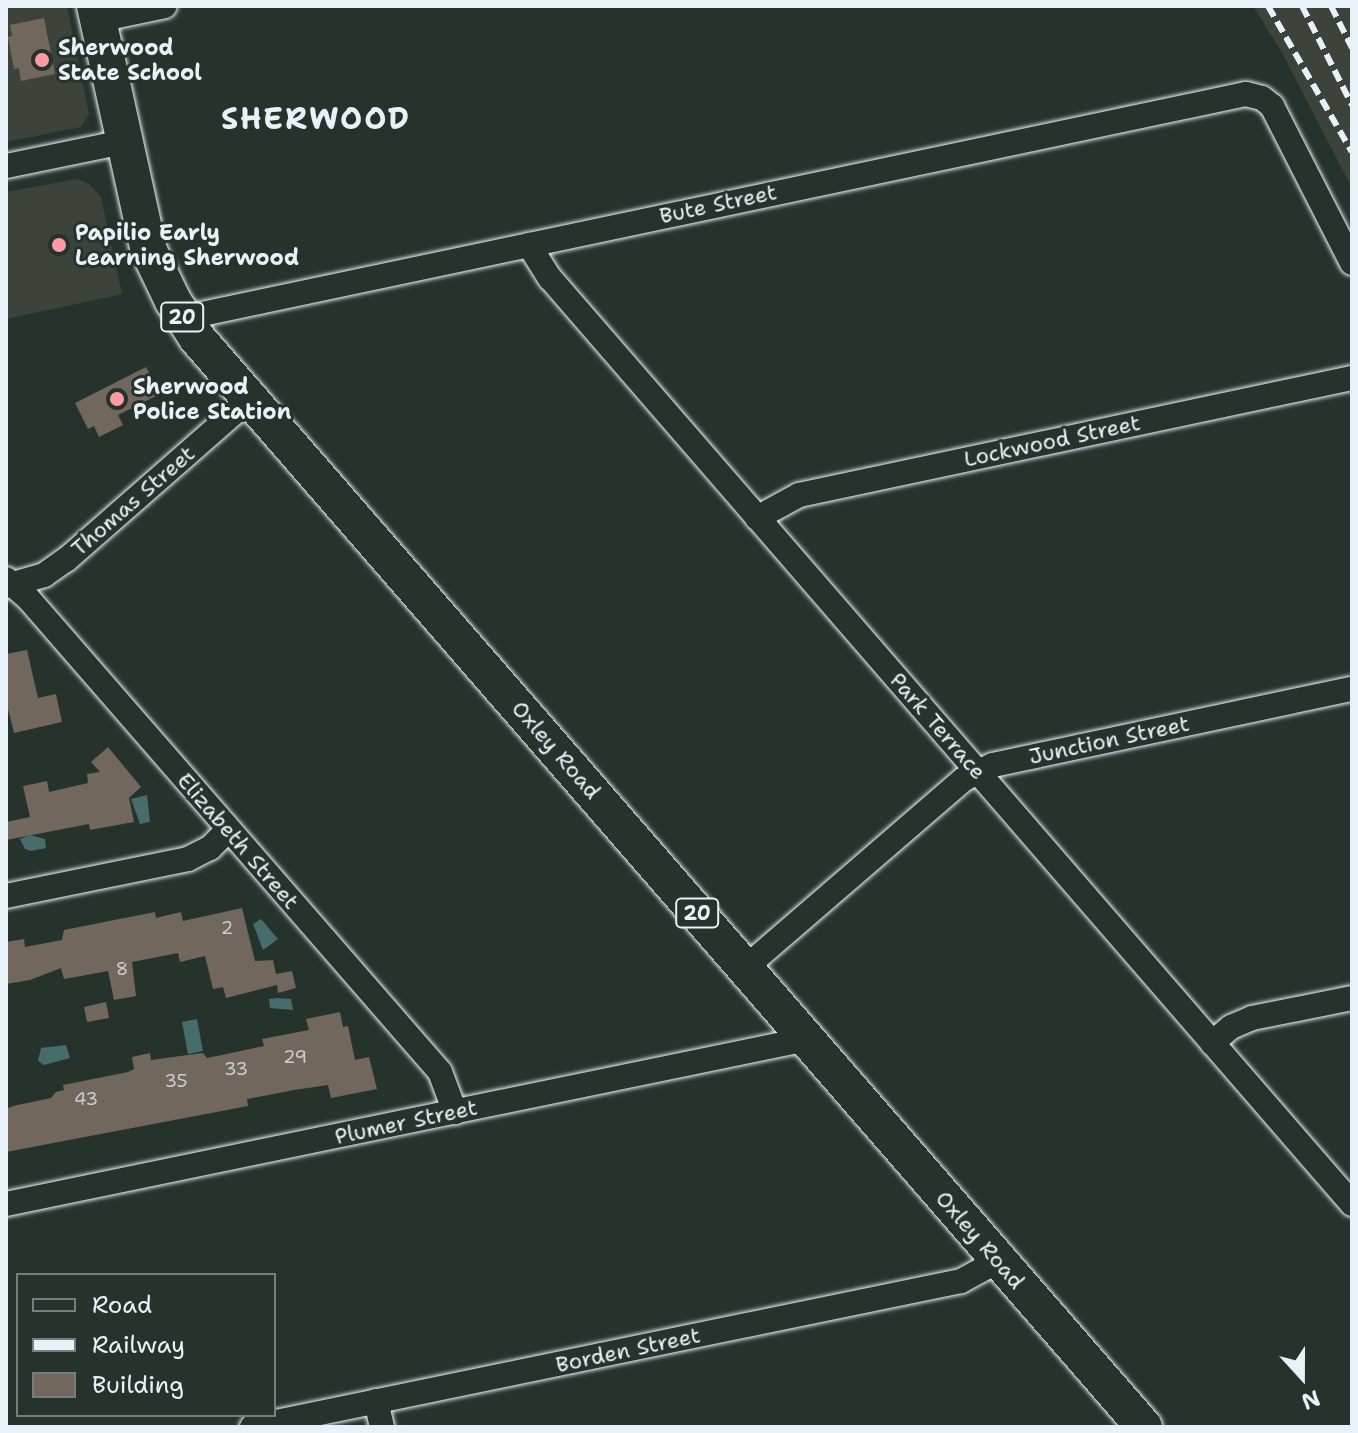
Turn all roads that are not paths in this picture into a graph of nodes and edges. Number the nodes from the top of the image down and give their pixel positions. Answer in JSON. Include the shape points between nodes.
{"nodes":[{"id":1,"x":165,"y":6,"type":"edge"},
{"id":2,"x":96,"y":13,"type":"edge"},
{"id":3,"x":123,"y":142,"type":"junction"},
{"id":4,"x":6,"y":166,"type":"edge"},
{"id":5,"x":529,"y":245,"type":"junction"},
{"id":6,"x":1352,"y":263,"type":"edge"},
{"id":7,"x":183,"y":318,"type":"junction"},
{"id":8,"x":1352,"y":378,"type":"edge"},
{"id":9,"x":250,"y":399,"type":"junction"},
{"id":10,"x":757,"y":518,"type":"junction"},
{"id":11,"x":8,"y":583,"type":"edge"},
{"id":12,"x":1352,"y":689,"type":"edge"},
{"id":13,"x":978,"y":772,"type":"junction"},
{"id":14,"x":228,"y":830,"type":"junction"},
{"id":15,"x":6,"y":896,"type":"edge"},
{"id":16,"x":745,"y":968,"type":"junction"},
{"id":17,"x":1352,"y":998,"type":"edge"},
{"id":18,"x":807,"y":1039,"type":"junction"},
{"id":19,"x":1212,"y":1043,"type":"junction"},
{"id":20,"x":455,"y":1112,"type":"junction"},
{"id":21,"x":6,"y":1204,"type":"edge"},
{"id":22,"x":1352,"y":1204,"type":"edge"},
{"id":23,"x":998,"y":1261,"type":"junction"},
{"id":24,"x":376,"y":1401,"type":"junction"},
{"id":25,"x":252,"y":1427,"type":"edge"},
{"id":26,"x":382,"y":1427,"type":"edge"},
{"id":27,"x":1144,"y":1427,"type":"edge"}],
"edges":[{"from":1,"to":2,"type":"street"},
{"from":2,"to":3,"type":"main road","name":"Oxley Road","number":"20"},
{"from":3,"to":4,"type":"street"},
{"from":3,"to":7,"type":"main road","name":"Oxley Road","number":"20","via":[[149,251]]},
{"from":5,"to":6,"type":"street","name":"Bute Street","via":[[1255,95],[1272,106]]},
{"from":5,"to":7,"type":"street","name":"Bute Street"},
{"from":5,"to":10,"type":"street","name":"Park Terrace","via":[[550,278]]},
{"from":7,"to":9,"type":"main road","name":"Oxley Road","number":"20"},
{"from":8,"to":10,"type":"street","name":"Lockwood Street","via":[[799,495]]},
{"from":9,"to":11,"type":"street","name":"Thomas Street","via":[[67,559],[44,575]]},
{"from":9,"to":16,"type":"main road","name":"Oxley Road","number":"20"},
{"from":10,"to":13,"type":"street","name":"Park Terrace"},
{"from":11,"to":14,"type":"street","name":"Elizabeth Street"},
{"from":12,"to":13,"type":"street","name":"Junction Street"},
{"from":13,"to":16,"type":"street","name":"Junction Street"},
{"from":13,"to":19,"type":"street","name":"Park Terrace"},
{"from":14,"to":15,"type":"street","via":[[210,848],[188,859]]},
{"from":14,"to":20,"type":"street","name":"Elizabeth Street","via":[[440,1072]]},
{"from":16,"to":18,"type":"main road","name":"Oxley Road","number":"20"},
{"from":17,"to":19,"type":"street","via":[[1252,1018]]},
{"from":18,"to":20,"type":"street","name":"Plumer Street"},
{"from":18,"to":23,"type":"main road","name":"Oxley Road","number":"20"},
{"from":19,"to":22,"type":"street","name":"Park Terrace"},
{"from":20,"to":21,"type":"street","name":"Plumer Street"},
{"from":23,"to":24,"type":"street","name":"Borden Street","via":[[961,1281]]},
{"from":23,"to":27,"type":"main road","name":"Oxley Road","number":"20"},
{"from":24,"to":25,"type":"street","name":"Borden Street"},
{"from":24,"to":26,"type":"street"}]}
